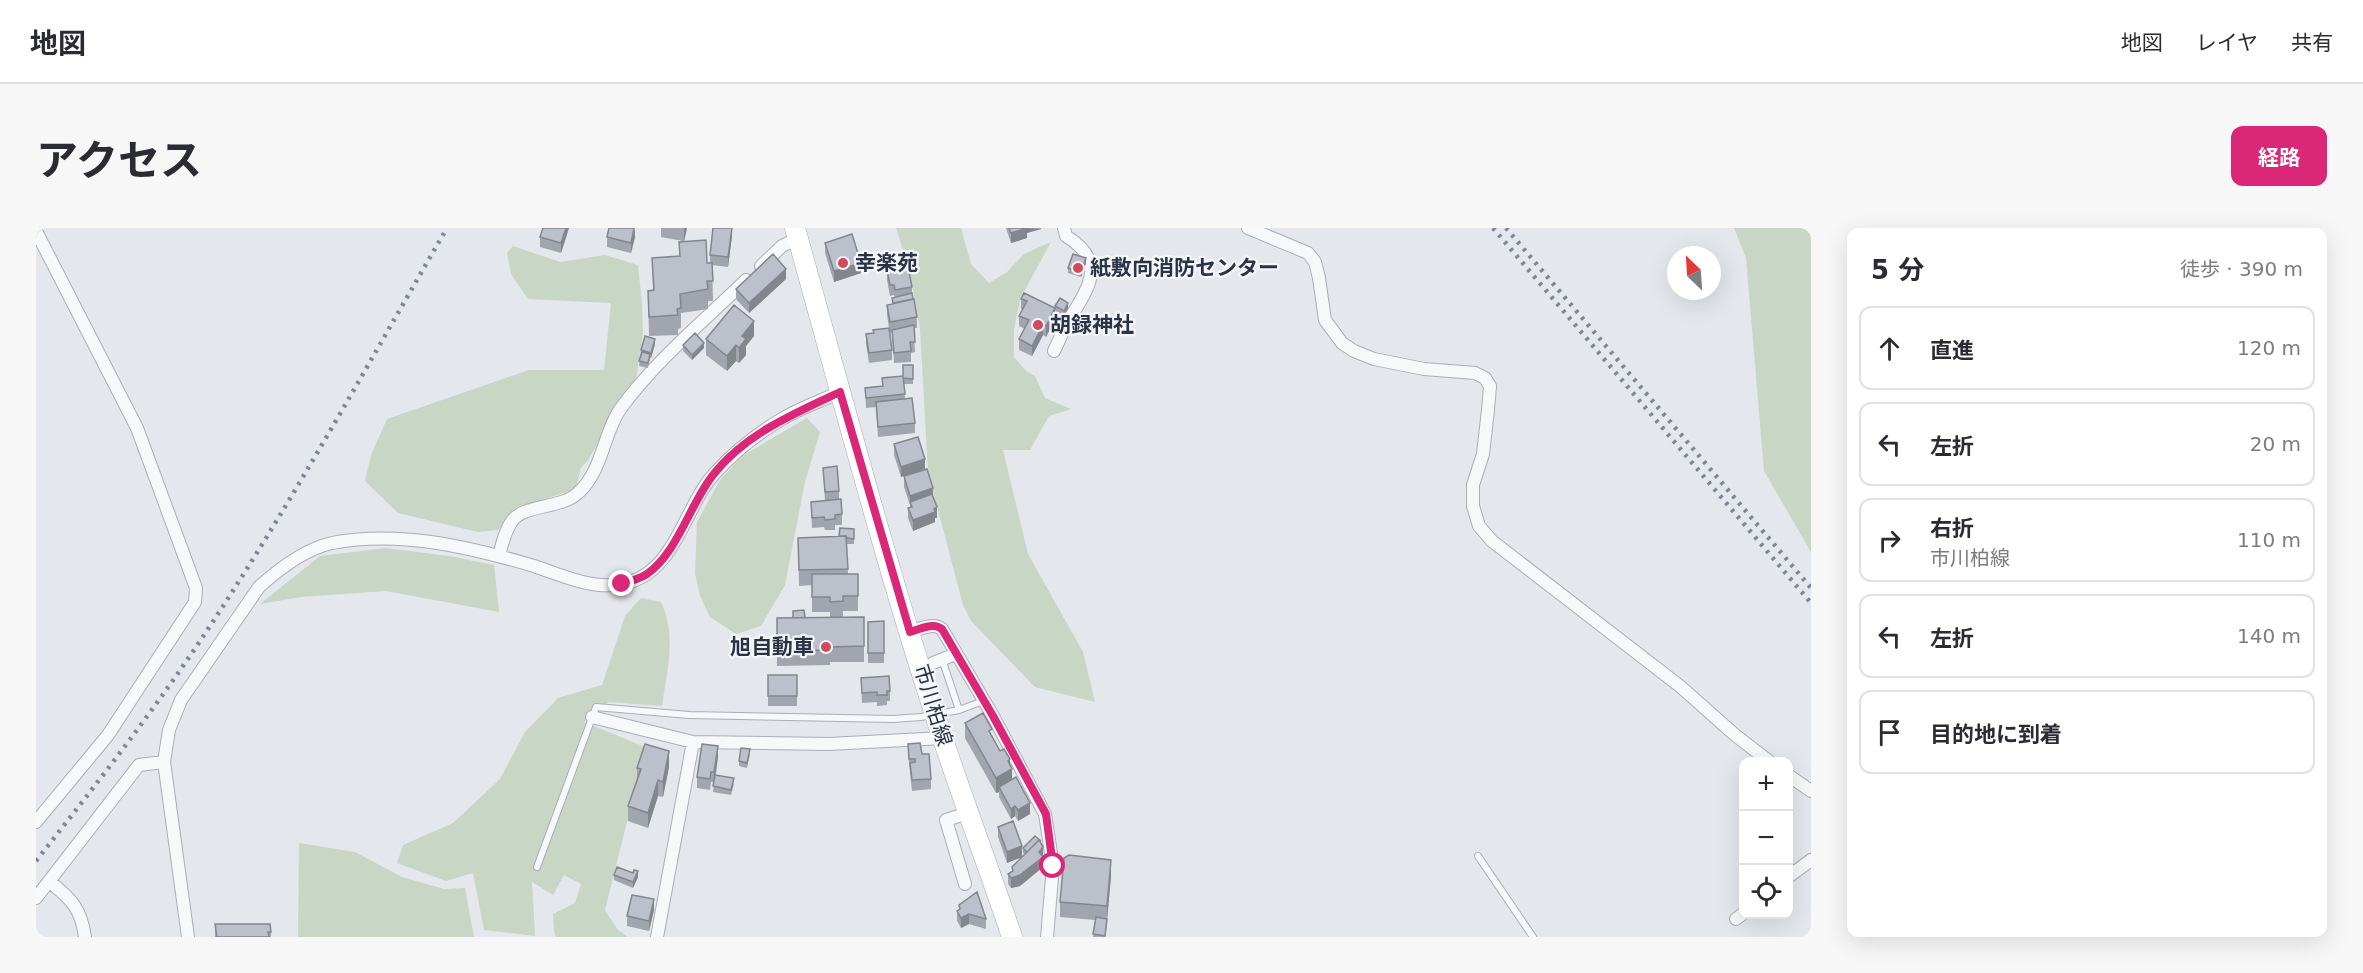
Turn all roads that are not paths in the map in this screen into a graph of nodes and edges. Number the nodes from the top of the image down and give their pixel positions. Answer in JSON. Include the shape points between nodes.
{"nodes":[{"id":1,"x":1064,"y":228,"type":"edge"},
{"id":2,"x":1248,"y":228,"type":"edge"},
{"id":3,"x":36,"y":231,"type":"edge"},
{"id":4,"x":796,"y":233,"type":"edge"},
{"id":5,"x":1054,"y":351,"type":"dead end"},
{"id":6,"x":840,"y":392,"type":"junction"},
{"id":7,"x":499,"y":556,"type":"junction"},
{"id":8,"x":910,"y":632,"type":"junction"},
{"id":9,"x":956,"y":654,"type":"junction"},
{"id":10,"x":938,"y":661,"type":"joint"},
{"id":11,"x":984,"y":701,"type":"junction"},
{"id":12,"x":959,"y":710,"type":"junction"},
{"id":13,"x":592,"y":717,"type":"junction"},
{"id":14,"x":943,"y":738,"type":"junction"},
{"id":15,"x":693,"y":742,"type":"junction"},
{"id":16,"x":1764,"y":757,"type":"edge"},
{"id":17,"x":164,"y":762,"type":"junction"},
{"id":18,"x":1793,"y":778,"type":"edge"},
{"id":19,"x":1811,"y":791,"type":"edge"},
{"id":20,"x":968,"y":813,"type":"junction"},
{"id":21,"x":36,"y":822,"type":"edge"},
{"id":22,"x":1478,"y":856,"type":"dead end"},
{"id":23,"x":1811,"y":860,"type":"edge"},
{"id":24,"x":537,"y":867,"type":"dead end"},
{"id":25,"x":1793,"y":873,"type":"edge"},
{"id":26,"x":49,"y":881,"type":"junction"},
{"id":27,"x":965,"y":884,"type":"dead end"},
{"id":28,"x":36,"y":898,"type":"edge"},
{"id":29,"x":85,"y":937,"type":"edge"},
{"id":30,"x":188,"y":937,"type":"edge"},
{"id":31,"x":657,"y":937,"type":"edge"},
{"id":32,"x":1012,"y":937,"type":"edge"},
{"id":33,"x":1047,"y":937,"type":"edge"},
{"id":34,"x":1533,"y":937,"type":"edge"}],
"edges":[{"from":1,"to":5,"type":"street","via":[[1065,236],[1085,250],[1092,269],[1084,294]]},
{"from":2,"to":16,"type":"street","via":[[1308,253],[1315,262],[1325,320],[1342,343],[1354,351],[1374,359],[1424,369],[1475,373],[1485,378],[1490,386],[1488,410],[1483,454],[1473,485],[1473,506],[1479,526],[1492,541],[1681,687]]},
{"from":3,"to":21,"type":"street","via":[[137,428],[196,588],[195,602],[108,735]]},
{"from":4,"to":6,"type":"main road","name":"市川柏線"},
{"from":4,"to":7,"type":"street","via":[[670,354],[627,401],[591,477],[578,494],[513,520]]},
{"from":6,"to":7,"type":"street","via":[[783,418],[740,449],[713,475],[661,563],[645,576],[622,584],[594,585]]},
{"from":6,"to":8,"type":"main road","name":"市川柏線"},
{"from":7,"to":17,"type":"street","via":[[438,543],[370,540],[331,544],[300,556],[259,587],[181,700],[169,730]]},
{"from":8,"to":9,"type":"street","via":[[938,626]]},
{"from":8,"to":14,"type":"main road","name":"市川柏線"},
{"from":9,"to":10,"type":"street"},
{"from":9,"to":11,"type":"street"},
{"from":10,"to":12,"type":"lane"},
{"from":11,"to":12,"type":"lane"},
{"from":11,"to":33,"type":"street","via":[[1046,814],[1053,866]]},
{"from":12,"to":13,"type":"lane","via":[[893,719],[689,715],[596,706]]},
{"from":13,"to":15,"type":"street"},
{"from":13,"to":24,"type":"lane"},
{"from":14,"to":15,"type":"street","via":[[829,744]]},
{"from":14,"to":20,"type":"main road","name":"市川柏線"},
{"from":15,"to":31,"type":"street"},
{"from":17,"to":26,"type":"street","via":[[139,765]]},
{"from":17,"to":30,"type":"street"},
{"from":18,"to":19,"type":"street"},
{"from":20,"to":27,"type":"street","via":[[946,820]]},
{"from":20,"to":32,"type":"main road","name":"市川柏線"},
{"from":22,"to":34,"type":"lane"},
{"from":23,"to":25,"type":"street"},
{"from":26,"to":28,"type":"street"},
{"from":26,"to":29,"type":"street","via":[[78,909]]}]}
